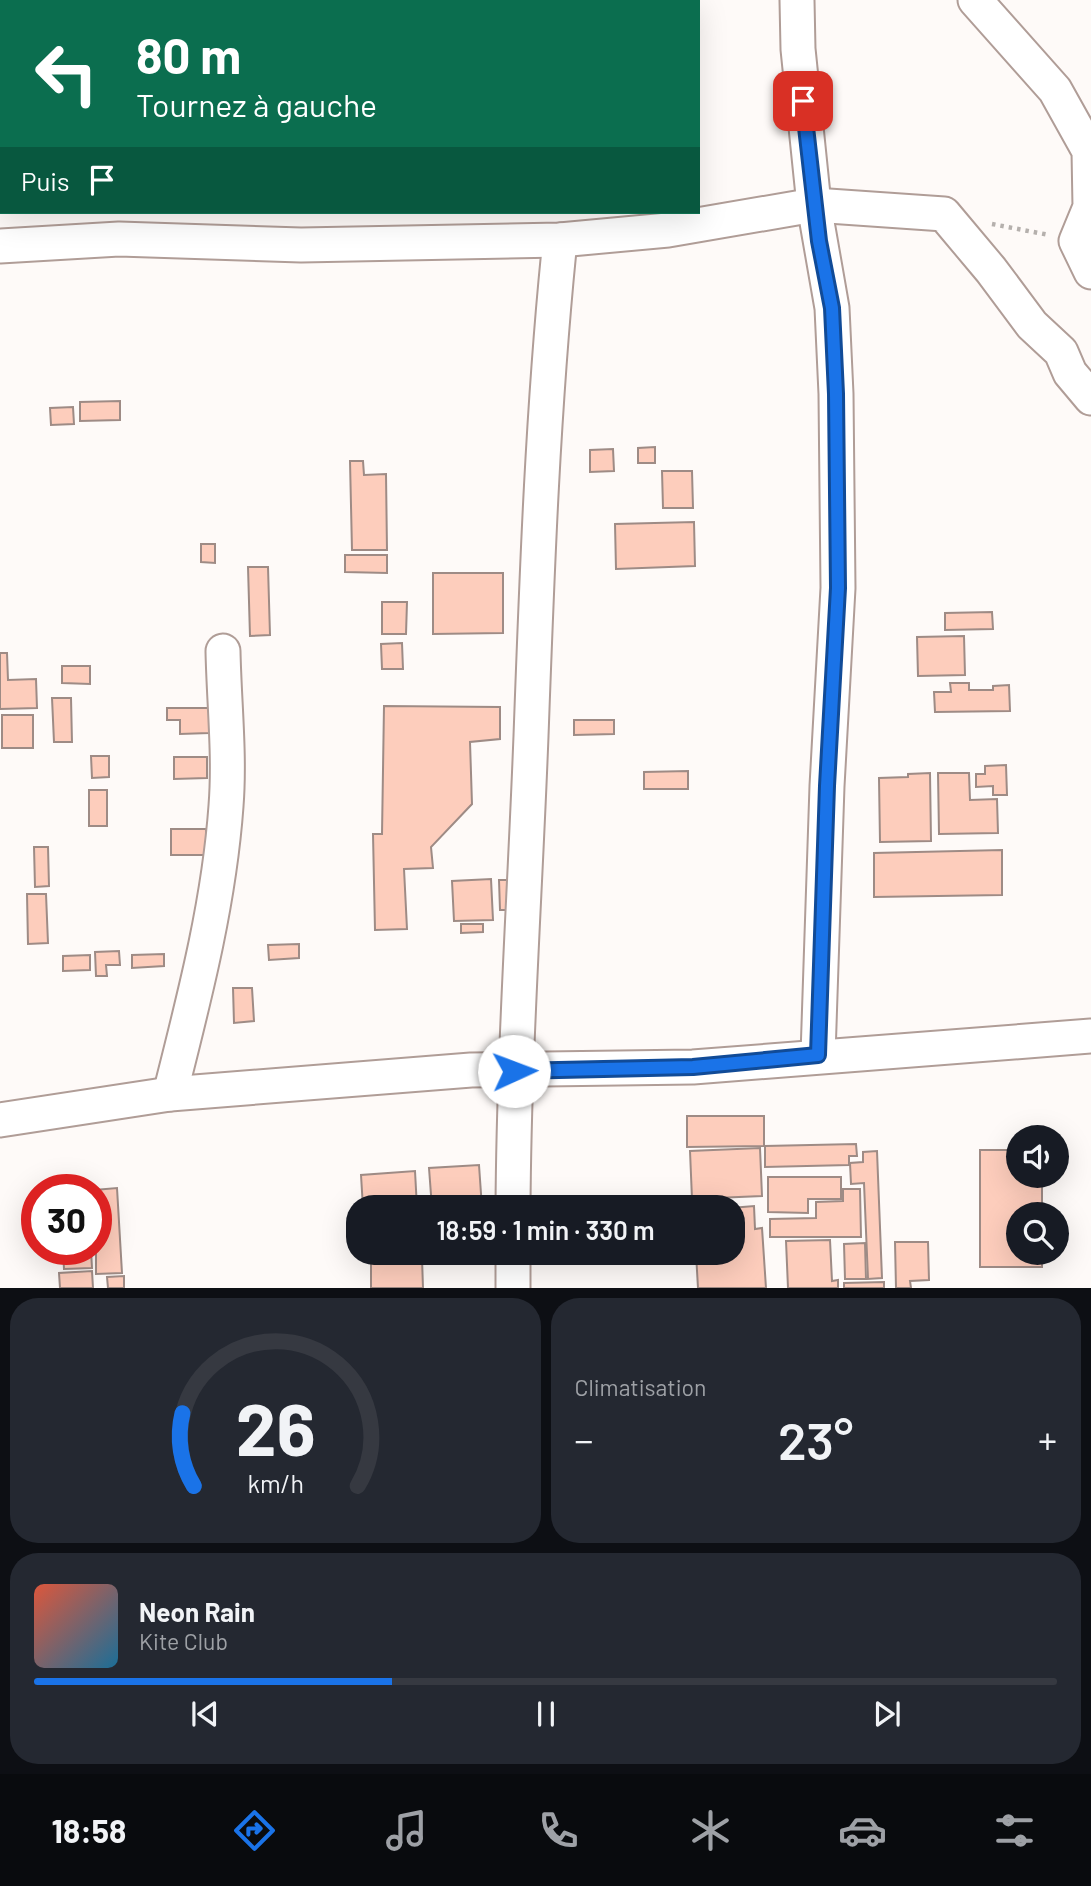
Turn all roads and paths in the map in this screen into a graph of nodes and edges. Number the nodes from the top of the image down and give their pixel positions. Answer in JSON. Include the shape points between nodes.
{"nodes":[{"id":1,"x":797,"y":0,"type":"edge"},
{"id":2,"x":975,"y":0,"type":"edge"},
{"id":3,"x":1090,"y":150,"type":"edge"},
{"id":4,"x":814,"y":205,"type":"junction"},
{"id":5,"x":944,"y":214,"type":"junction"},
{"id":6,"x":559,"y":240,"type":"junction"},
{"id":7,"x":1076,"y":241,"type":"junction"},
{"id":8,"x":0,"y":246,"type":"edge"},
{"id":9,"x":1091,"y":272,"type":"edge"},
{"id":10,"x":1091,"y":398,"type":"edge"},
{"id":11,"x":223,"y":651,"type":"dead end"},
{"id":12,"x":1091,"y":1036,"type":"edge"},
{"id":13,"x":818,"y":1055,"type":"junction"},
{"id":14,"x":514,"y":1071,"type":"junction"},
{"id":15,"x":170,"y":1094,"type":"junction"},
{"id":16,"x":0,"y":1120,"type":"edge"},
{"id":17,"x":513,"y":1195,"type":"edge"},
{"id":18,"x":513,"y":1265,"type":"edge"},
{"id":19,"x":513,"y":1287,"type":"edge"}],
"edges":[{"from":1,"to":4,"type":"street"},
{"from":2,"to":3,"type":"street","via":[[1055,90]]},
{"from":3,"to":7,"type":"street","via":[[1090,207]]},
{"from":4,"to":5,"type":"street"},
{"from":4,"to":6,"type":"street","via":[[668,230]]},
{"from":4,"to":13,"type":"street","via":[[832,308],[838,588]]},
{"from":5,"to":7,"type":"path"},
{"from":5,"to":10,"type":"street","via":[[1032,325],[1061,352],[1070,373]]},
{"from":6,"to":8,"type":"street","via":[[302,245],[120,239]]},
{"from":6,"to":14,"type":"street","via":[[535,584]]},
{"from":7,"to":9,"type":"street"},
{"from":11,"to":15,"type":"street","via":[[226,804],[217,889]]},
{"from":12,"to":13,"type":"street"},
{"from":13,"to":14,"type":"street","via":[[693,1067]]},
{"from":14,"to":15,"type":"street","via":[[471,1070]]},
{"from":14,"to":17,"type":"street"},
{"from":15,"to":16,"type":"street"},
{"from":18,"to":19,"type":"street"}]}
